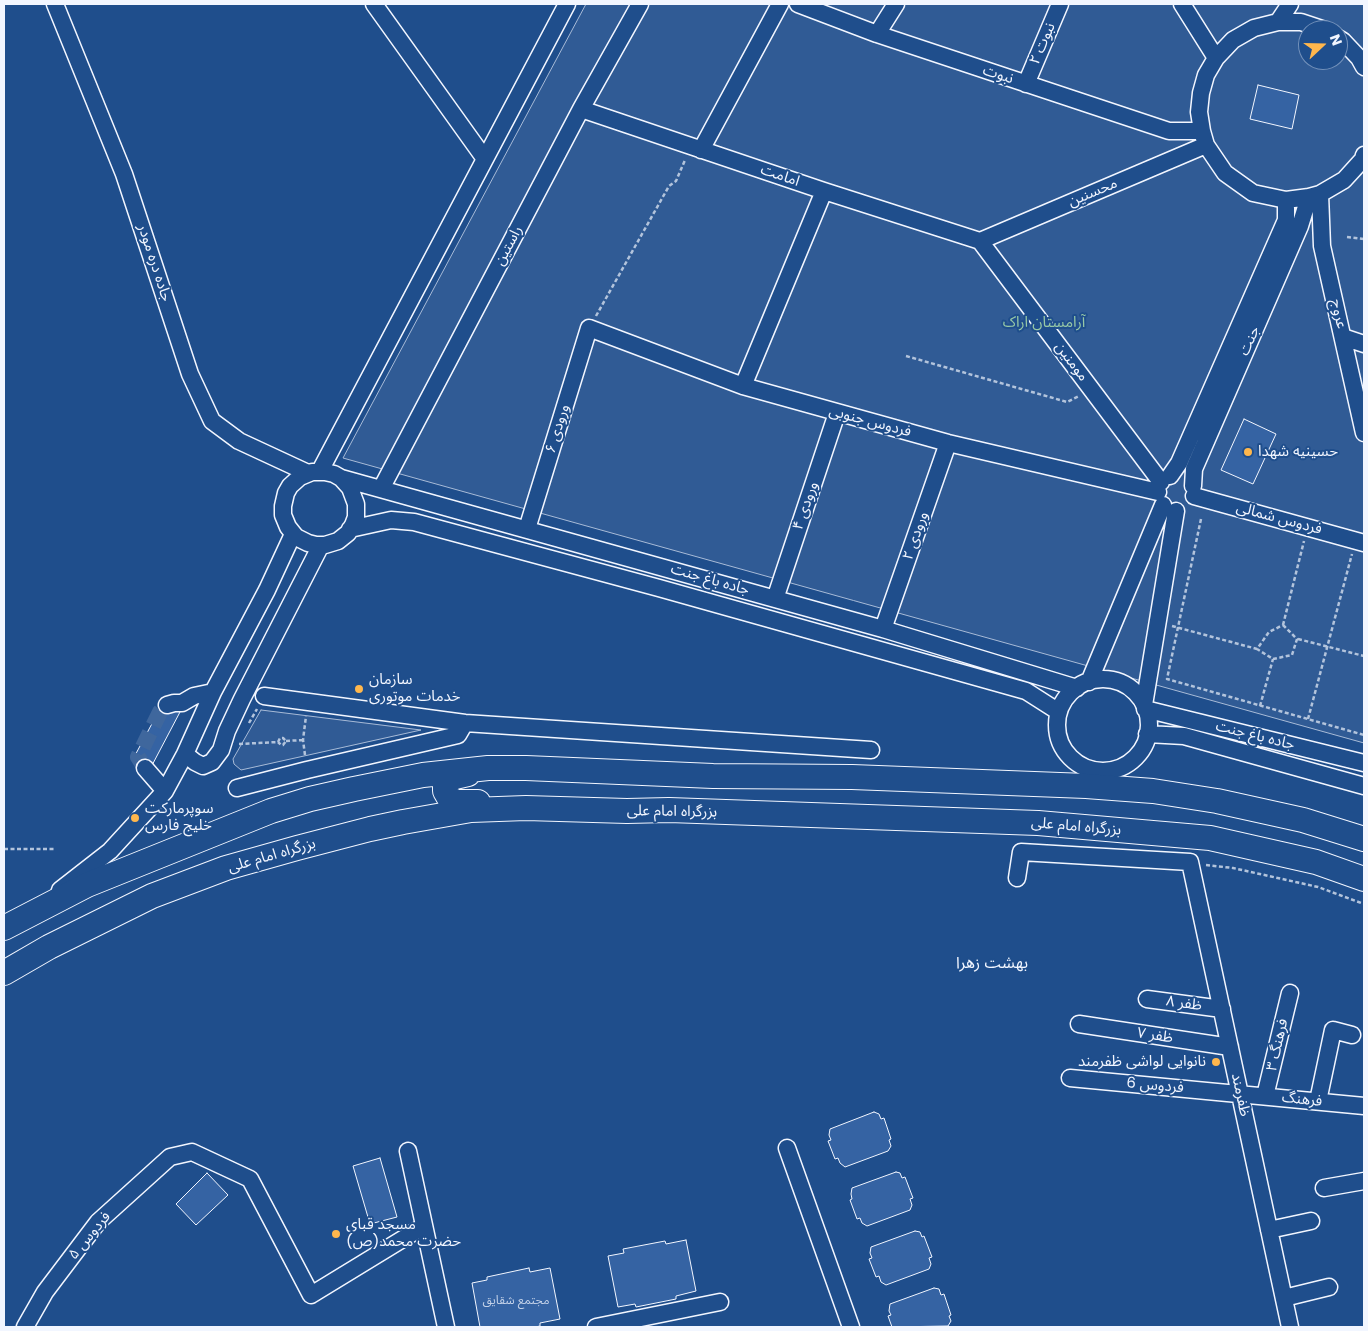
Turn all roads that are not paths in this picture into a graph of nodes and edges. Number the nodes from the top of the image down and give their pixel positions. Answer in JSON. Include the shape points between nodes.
{"nodes":[{"id":1,"x":56,"y":4,"type":"edge"},
{"id":2,"x":374,"y":4,"type":"edge"},
{"id":3,"x":567,"y":4,"type":"edge"},
{"id":4,"x":640,"y":4,"type":"edge"},
{"id":5,"x":780,"y":4,"type":"edge"},
{"id":6,"x":798,"y":4,"type":"edge"},
{"id":7,"x":896,"y":4,"type":"edge"},
{"id":8,"x":1060,"y":4,"type":"edge"},
{"id":9,"x":1182,"y":4,"type":"edge"},
{"id":10,"x":1290,"y":4,"type":"edge"},
{"id":11,"x":1278,"y":22,"type":"junction"},
{"id":12,"x":1298,"y":22,"type":"edge"},
{"id":13,"x":877,"y":34,"type":"junction"},
{"id":14,"x":1348,"y":46,"type":"edge"},
{"id":15,"x":1216,"y":58,"type":"junction"},
{"id":16,"x":1364,"y":67,"type":"edge"},
{"id":17,"x":1026,"y":84,"type":"junction"},
{"id":18,"x":581,"y":109,"type":"junction"},
{"id":19,"x":1204,"y":138,"type":"junction"},
{"id":20,"x":696,"y":148,"type":"junction"},
{"id":21,"x":1364,"y":155,"type":"edge"},
{"id":22,"x":485,"y":159,"type":"junction"},
{"id":23,"x":824,"y":191,"type":"junction"},
{"id":24,"x":1314,"y":195,"type":"junction"},
{"id":25,"x":1286,"y":200,"type":"junction"},
{"id":26,"x":980,"y":241,"type":"junction"},
{"id":27,"x":589,"y":328,"type":"joint"},
{"id":28,"x":1343,"y":337,"type":"junction"},
{"id":29,"x":1364,"y":344,"type":"edge"},
{"id":30,"x":743,"y":386,"type":"junction"},
{"id":31,"x":837,"y":413,"type":"junction"},
{"id":32,"x":1364,"y":433,"type":"edge"},
{"id":33,"x":948,"y":443,"type":"junction"},
{"id":34,"x":314,"y":472,"type":"junction"},
{"id":35,"x":341,"y":478,"type":"junction"},
{"id":36,"x":381,"y":489,"type":"junction"},
{"id":37,"x":1193,"y":491,"type":"junction"},
{"id":38,"x":1166,"y":493,"type":"junction"},
{"id":39,"x":350,"y":529,"type":"junction"},
{"id":40,"x":527,"y":529,"type":"junction"},
{"id":41,"x":293,"y":534,"type":"junction"},
{"id":42,"x":1360,"y":541,"type":"edge"},
{"id":43,"x":321,"y":545,"type":"junction"},
{"id":44,"x":665,"y":567,"type":"junction"},
{"id":45,"x":659,"y":588,"type":"junction"},
{"id":46,"x":775,"y":599,"type":"junction"},
{"id":47,"x":883,"y":629,"type":"junction"},
{"id":48,"x":1083,"y":685,"type":"junction"},
{"id":49,"x":213,"y":692,"type":"junction"},
{"id":50,"x":264,"y":696,"type":"road end"},
{"id":51,"x":167,"y":705,"type":"tunnel mouth"},
{"id":52,"x":1144,"y":707,"type":"junction"},
{"id":53,"x":1059,"y":712,"type":"junction"},
{"id":54,"x":465,"y":723,"type":"junction"},
{"id":55,"x":1147,"y":734,"type":"junction"},
{"id":56,"x":186,"y":754,"type":"junction"},
{"id":57,"x":1364,"y":763,"type":"edge"},
{"id":58,"x":145,"y":768,"type":"tunnel mouth"},
{"id":59,"x":526,"y":768,"type":"junction"},
{"id":60,"x":852,"y":777,"type":"junction"},
{"id":61,"x":1364,"y":786,"type":"edge"},
{"id":62,"x":237,"y":788,"type":"dead end"},
{"id":63,"x":165,"y":791,"type":"junction"},
{"id":64,"x":526,"y":808,"type":"junction"},
{"id":65,"x":1364,"y":839,"type":"edge"},
{"id":66,"x":1017,"y":878,"type":"dead end"},
{"id":67,"x":1364,"y":879,"type":"edge"},
{"id":68,"x":25,"y":918,"type":"junction"},
{"id":69,"x":4,"y":928,"type":"edge"},
{"id":70,"x":4,"y":973,"type":"edge"},
{"id":71,"x":1290,"y":993,"type":"dead end"},
{"id":72,"x":1147,"y":999,"type":"dead end"},
{"id":73,"x":1222,"y":1009,"type":"junction"},
{"id":74,"x":1079,"y":1024,"type":"dead end"},
{"id":75,"x":1352,"y":1035,"type":"dead end"},
{"id":76,"x":1230,"y":1047,"type":"junction"},
{"id":77,"x":1070,"y":1078,"type":"dead end"},
{"id":78,"x":1240,"y":1094,"type":"junction"},
{"id":79,"x":1266,"y":1096,"type":"junction"},
{"id":80,"x":1318,"y":1101,"type":"junction"},
{"id":81,"x":1364,"y":1106,"type":"edge"},
{"id":82,"x":787,"y":1148,"type":"dead end"},
{"id":83,"x":408,"y":1151,"type":"dead end"},
{"id":84,"x":1364,"y":1181,"type":"edge"},
{"id":85,"x":1324,"y":1188,"type":"dead end"},
{"id":86,"x":1311,"y":1221,"type":"dead end"},
{"id":87,"x":424,"y":1226,"type":"junction"},
{"id":88,"x":1269,"y":1230,"type":"junction"},
{"id":89,"x":1329,"y":1287,"type":"dead end"},
{"id":90,"x":1284,"y":1298,"type":"junction"},
{"id":91,"x":720,"y":1302,"type":"dead end"},
{"id":92,"x":25,"y":1327,"type":"edge"},
{"id":93,"x":446,"y":1327,"type":"edge"},
{"id":94,"x":596,"y":1327,"type":"edge"},
{"id":95,"x":851,"y":1327,"type":"edge"},
{"id":96,"x":1290,"y":1327,"type":"edge"}],
"edges":[{"from":1,"to":34,"type":"street","name":"جاده دره مودر","via":[[124,174],[190,374],[212,421],[239,441]]},
{"from":2,"to":22,"type":"street"},
{"from":3,"to":22,"type":"street"},
{"from":4,"to":18,"type":"street","name":"راستین"},
{"from":5,"to":20,"type":"street"},
{"from":6,"to":13,"type":"street","name":"نبوت"},
{"from":7,"to":13,"type":"street"},
{"from":8,"to":17,"type":"street","name":"نبوت ۲"},
{"from":9,"to":15,"type":"street"},
{"from":10,"to":11,"type":"street"},
{"from":11,"to":12,"type":"street"},
{"from":11,"to":15,"type":"street","via":[[1254,28],[1233,40]]},
{"from":13,"to":17,"type":"street","name":"نبوت"},
{"from":14,"to":16,"type":"street"},
{"from":15,"to":19,"type":"street","via":[[1201,93],[1199,112]]},
{"from":17,"to":19,"type":"street","name":"نبوت","via":[[1169,131]]},
{"from":18,"to":20,"type":"street","name":"امامت"},
{"from":18,"to":36,"type":"street","name":"راستین"},
{"from":19,"to":25,"type":"street","via":[[1225,173],[1253,192]]},
{"from":19,"to":26,"type":"street","name":"محسنین"},
{"from":20,"to":23,"type":"street","name":"امامت"},
{"from":21,"to":24,"type":"street","via":[[1344,180]]},
{"from":22,"to":34,"type":"street"},
{"from":23,"to":26,"type":"street","name":"امامت"},
{"from":23,"to":30,"type":"street"},
{"from":24,"to":25,"type":"street"},
{"from":24,"to":28,"type":"street","name":"عروج"},
{"from":24,"to":37,"type":"street","name":"جنت","via":[[1194,469]]},
{"from":25,"to":38,"type":"street","via":[[1286,220]]},
{"from":26,"to":38,"type":"street","name":"مومنین"},
{"from":27,"to":30,"type":"street","name":"فردوس جنوبی"},
{"from":27,"to":40,"type":"street","name":"ورودی ۶"},
{"from":28,"to":29,"type":"street"},
{"from":28,"to":32,"type":"street","name":"عروج"},
{"from":30,"to":31,"type":"street","name":"فردوس جنوبی"},
{"from":31,"to":33,"type":"street","name":"فردوس جنوبی"},
{"from":31,"to":46,"type":"street","name":"ورودی ۴"},
{"from":33,"to":38,"type":"street","name":"فردوس جنوبی"},
{"from":33,"to":47,"type":"street","name":"ورودی ۲"},
{"from":34,"to":35,"type":"street"},
{"from":34,"to":41,"type":"street","via":[[293,482],[284,498],[283,515]]},
{"from":35,"to":36,"type":"street","name":"جاده باغ جنت"},
{"from":35,"to":39,"type":"street","via":[[356,500],[356,513]]},
{"from":36,"to":40,"type":"street","name":"جاده باغ جنت"},
{"from":37,"to":38,"type":"street","via":[[1192,502],[1182,510]]},
{"from":37,"to":38,"type":"street","name":"فردوس شمالی","via":[[1189,480],[1176,474]]},
{"from":37,"to":42,"type":"street","name":"فردوس شمالی"},
{"from":38,"to":48,"type":"street"},
{"from":38,"to":52,"type":"street","via":[[1158,622]]},
{"from":39,"to":43,"type":"street","via":[[338,541]]},
{"from":39,"to":45,"type":"street","name":"جاده باغ جنت","via":[[391,520],[414,522]]},
{"from":40,"to":44,"type":"street","name":"جاده باغ جنت"},
{"from":41,"to":43,"type":"street","via":[[300,540]]},
{"from":41,"to":49,"type":"street"},
{"from":43,"to":56,"type":"street","via":[[238,707],[221,750],[212,762],[203,766]]},
{"from":44,"to":45,"type":"street"},
{"from":44,"to":46,"type":"street","name":"جاده باغ جنت"},
{"from":45,"to":53,"type":"street","name":"جاده باغ جنت","via":[[1026,691]]},
{"from":46,"to":47,"type":"street","name":"جاده باغ جنت"},
{"from":47,"to":48,"type":"street","name":"جاده باغ جنت"},
{"from":48,"to":52,"type":"street","via":[[1106,680],[1118,682],[1133,691]]},
{"from":48,"to":53,"type":"street","via":[[1067,697]]},
{"from":49,"to":51,"type":"street"},
{"from":49,"to":56,"type":"street"},
{"from":50,"to":54,"type":"street"},
{"from":52,"to":55,"type":"street"},
{"from":52,"to":57,"type":"street","name":"جاده باغ جنت"},
{"from":53,"to":55,"type":"street","via":[[1062,746],[1073,760],[1092,770],[1114,770],[1129,763],[1141,751]]},
{"from":54,"to":60,"type":"street","via":[[863,749]]},
{"from":54,"to":62,"type":"street","via":[[458,735]]},
{"from":55,"to":61,"type":"street","name":"جاده باغ جنت","via":[[1184,736]]},
{"from":56,"to":63,"type":"street"},
{"from":58,"to":63,"type":"street"},
{"from":59,"to":60,"type":"highway","via":[[712,776]]},
{"from":59,"to":64,"type":"highway","via":[[454,777],[444,788],[446,795],[456,802],[509,803]]},
{"from":59,"to":68,"type":"highway","via":[[488,768],[423,775],[310,799],[118,872]]},
{"from":60,"to":65,"type":"highway","via":[[1153,791],[1303,820]]},
{"from":63,"to":68,"type":"street","via":[[110,851]]},
{"from":64,"to":67,"type":"highway","name":"بزرگراه امام علی","via":[[1038,823],[1210,838],[1316,862]]},
{"from":64,"to":70,"type":"highway","name":"بزرگراه امام علی","via":[[471,810],[403,822],[226,868],[152,896]]},
{"from":66,"to":73,"type":"street","name":"ظفرمند","via":[[1021,852],[1190,862]]},
{"from":68,"to":69,"type":"highway"},
{"from":71,"to":79,"type":"street","name":"فرهنگ ۳"},
{"from":72,"to":73,"type":"street","name":"ظفر ۸"},
{"from":73,"to":76,"type":"street","name":"ظفرمند"},
{"from":74,"to":76,"type":"street","name":"ظفر ۷"},
{"from":75,"to":80,"type":"street","via":[[1334,1030]]},
{"from":76,"to":78,"type":"street","name":"ظفرمند"},
{"from":77,"to":78,"type":"street","name":"فردوس 6"},
{"from":78,"to":79,"type":"street","name":"فرهنگ"},
{"from":78,"to":88,"type":"street","name":"ظفرمند"},
{"from":79,"to":80,"type":"street","name":"فرهنگ"},
{"from":80,"to":81,"type":"street","name":"فرهنگ"},
{"from":82,"to":95,"type":"street"},
{"from":83,"to":87,"type":"street"},
{"from":84,"to":85,"type":"street"},
{"from":86,"to":88,"type":"street"},
{"from":87,"to":92,"type":"street","name":"فردوس ۵","via":[[310,1296],[250,1179],[192,1152],[170,1157],[98,1222],[45,1292]]},
{"from":87,"to":93,"type":"street"},
{"from":88,"to":90,"type":"street","name":"ظفرمند"},
{"from":89,"to":90,"type":"street"},
{"from":90,"to":96,"type":"street","name":"ظفرمند"},
{"from":91,"to":94,"type":"street"}]}
